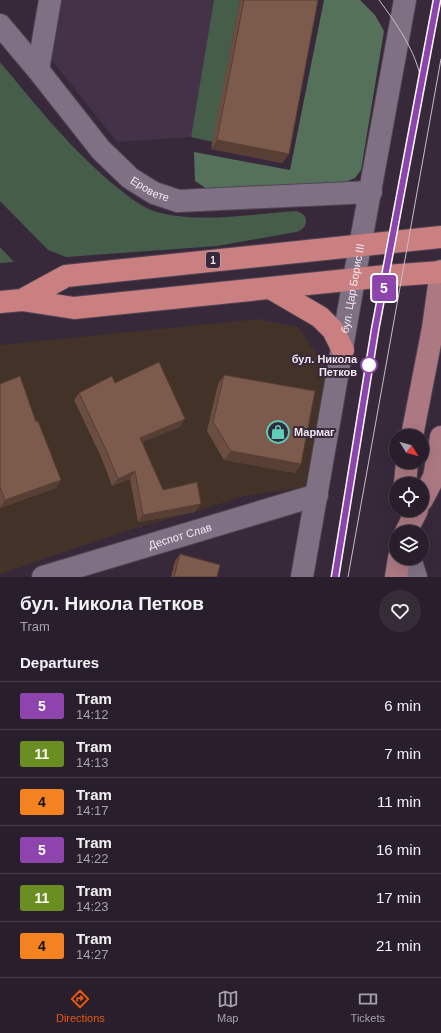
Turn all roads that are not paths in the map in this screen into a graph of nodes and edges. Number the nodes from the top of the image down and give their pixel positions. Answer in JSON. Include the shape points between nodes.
{"nodes":[{"id":1,"x":50,"y":0,"type":"edge"},
{"id":2,"x":405,"y":0,"type":"edge"},
{"id":3,"x":0,"y":25,"type":"edge"},
{"id":4,"x":38,"y":70,"type":"junction"},
{"id":5,"x":371,"y":192,"type":"junction"},
{"id":6,"x":441,"y":237,"type":"edge"},
{"id":7,"x":361,"y":245,"type":"junction"},
{"id":8,"x":441,"y":272,"type":"edge"},
{"id":9,"x":354,"y":279,"type":"junction"},
{"id":10,"x":272,"y":289,"type":"junction"},
{"id":11,"x":22,"y":300,"type":"junction"},
{"id":12,"x":0,"y":302,"type":"edge"},
{"id":13,"x":343,"y":350,"type":"junction"},
{"id":14,"x":413,"y":429,"type":"edge"},
{"id":15,"x":441,"y":437,"type":"edge"},
{"id":16,"x":429,"y":487,"type":"edge"},
{"id":17,"x":317,"y":495,"type":"junction"},
{"id":18,"x":398,"y":565,"type":"edge"},
{"id":19,"x":412,"y":565,"type":"edge"},
{"id":20,"x":43,"y":577,"type":"edge"},
{"id":21,"x":302,"y":577,"type":"edge"},
{"id":22,"x":396,"y":577,"type":"edge"},
{"id":23,"x":416,"y":577,"type":"edge"}],
"edges":[{"from":1,"to":4,"type":"street"},
{"from":2,"to":5,"type":"street","name":"бул. Цар Борис III"},
{"from":3,"to":4,"type":"street","name":"Еровете"},
{"from":4,"to":5,"type":"street","name":"Еровете","via":[[101,150],[130,178],[154,193],[178,201]]},
{"from":5,"to":7,"type":"street","name":"бул. Цар Борис III"},
{"from":6,"to":7,"type":"highway","number":"1"},
{"from":7,"to":9,"type":"street","name":"бул. Цар Борис III"},
{"from":7,"to":11,"type":"highway","number":"1","via":[[66,276]]},
{"from":8,"to":9,"type":"highway","number":"1"},
{"from":8,"to":14,"type":"main road"},
{"from":9,"to":10,"type":"highway","number":"1"},
{"from":9,"to":13,"type":"street","name":"бул. Цар Борис III"},
{"from":10,"to":11,"type":"highway","number":"1","via":[[74,308]]},
{"from":10,"to":13,"type":"highway","via":[[320,317],[333,330]]},
{"from":11,"to":12,"type":"highway","number":"1"},
{"from":13,"to":17,"type":"street","name":"бул. Цар Борис III"},
{"from":15,"to":16,"type":"main road","via":[[434,477]]},
{"from":17,"to":20,"type":"street","name":"Деспот Слав"},
{"from":17,"to":21,"type":"street","name":"бул. Цар Борис III"},
{"from":18,"to":22,"type":"main road"},
{"from":19,"to":23,"type":"street"}]}
